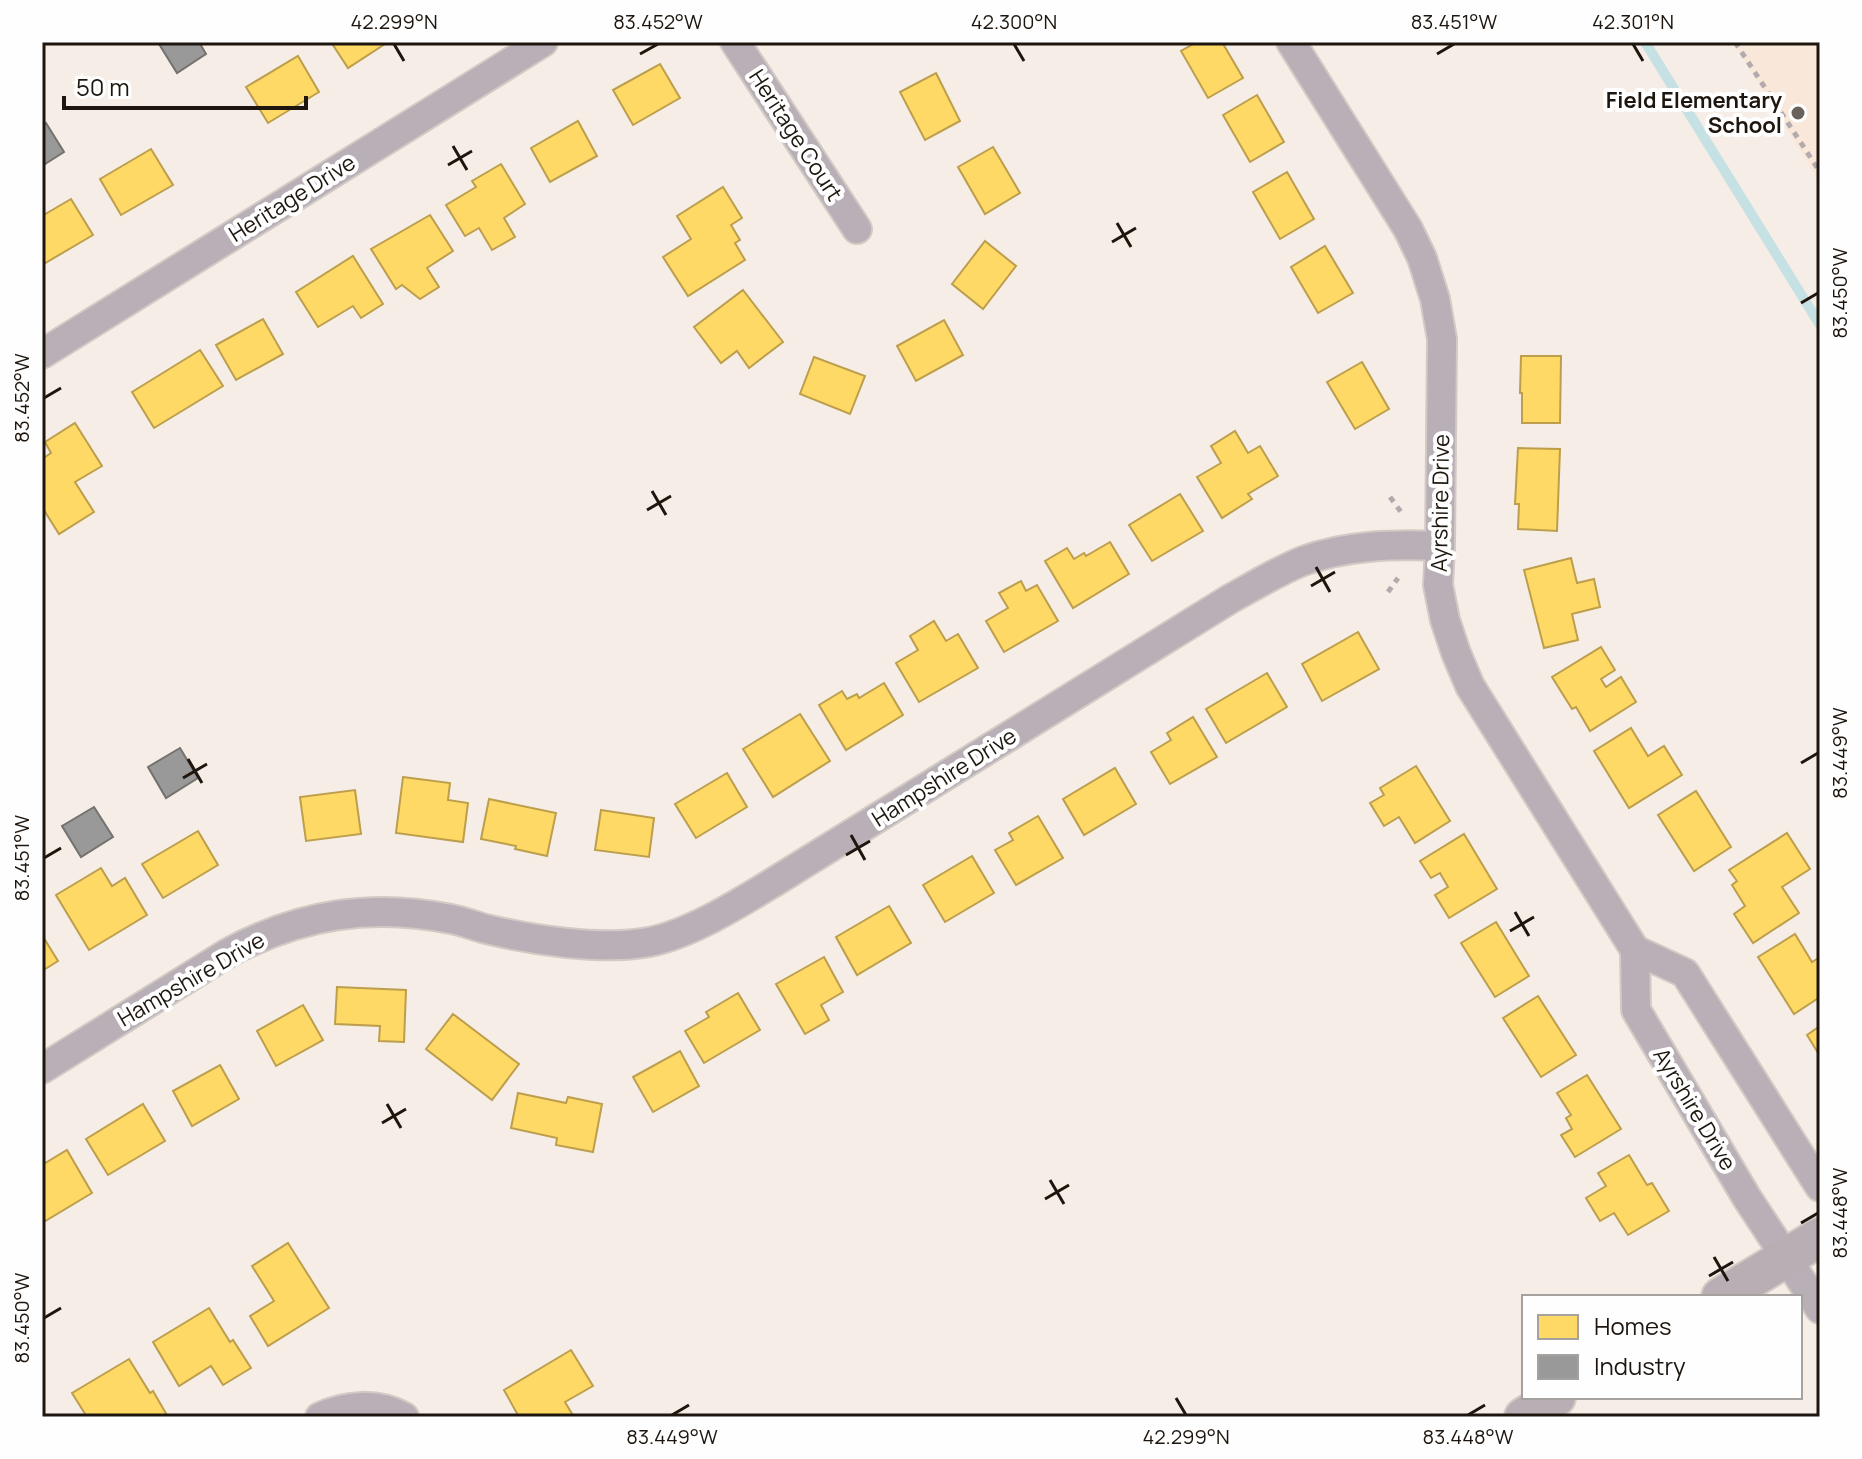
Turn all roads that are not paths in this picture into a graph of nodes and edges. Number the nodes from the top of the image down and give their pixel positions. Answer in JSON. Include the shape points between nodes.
{"nodes":[{"id":1,"x":543,"y":42,"type":"edge"},
{"id":2,"x":735,"y":42,"type":"edge"},
{"id":3,"x":1291,"y":42,"type":"edge"},
{"id":4,"x":857,"y":229,"type":"dead end"},
{"id":5,"x":42,"y":354,"type":"edge"},
{"id":6,"x":1440,"y":546,"type":"junction"},
{"id":7,"x":1635,"y":950,"type":"junction"},
{"id":8,"x":42,"y":1069,"type":"edge"},
{"id":9,"x":1820,"y":1187,"type":"edge"},
{"id":10,"x":1820,"y":1237,"type":"edge"},
{"id":11,"x":1786,"y":1258,"type":"junction"},
{"id":12,"x":1724,"y":1295,"type":"edge"},
{"id":13,"x":1820,"y":1309,"type":"edge"},
{"id":14,"x":1553,"y":1399,"type":"edge"},
{"id":15,"x":393,"y":1413,"type":"edge"},
{"id":16,"x":320,"y":1417,"type":"edge"},
{"id":17,"x":1524,"y":1417,"type":"edge"}],
"edges":[{"from":1,"to":5,"type":"street","name":"Heritage Drive"},
{"from":2,"to":4,"type":"street","name":"Heritage Court"},
{"from":3,"to":6,"type":"street","name":"Ayrshire Drive","via":[[1408,229],[1435,299],[1442,339]]},
{"from":6,"to":7,"type":"street","name":"Ayrshire Drive","via":[[1438,585],[1445,620],[1470,686]]},
{"from":6,"to":8,"type":"street","name":"Hampshire Drive","via":[[1349,550],[1275,575],[774,882],[688,928],[651,941],[598,944],[543,940],[422,914],[366,912],[304,921],[228,953]]},
{"from":7,"to":9,"type":"street","via":[[1685,973]]},
{"from":7,"to":11,"type":"street","name":"Ayrshire Drive","via":[[1636,1010]]},
{"from":10,"to":11,"type":"main road"},
{"from":11,"to":12,"type":"main road"},
{"from":11,"to":13,"type":"street","name":"Ayrshire Drive"},
{"from":14,"to":17,"type":"main road"},
{"from":15,"to":16,"type":"street","via":[[360,1406]]}]}
